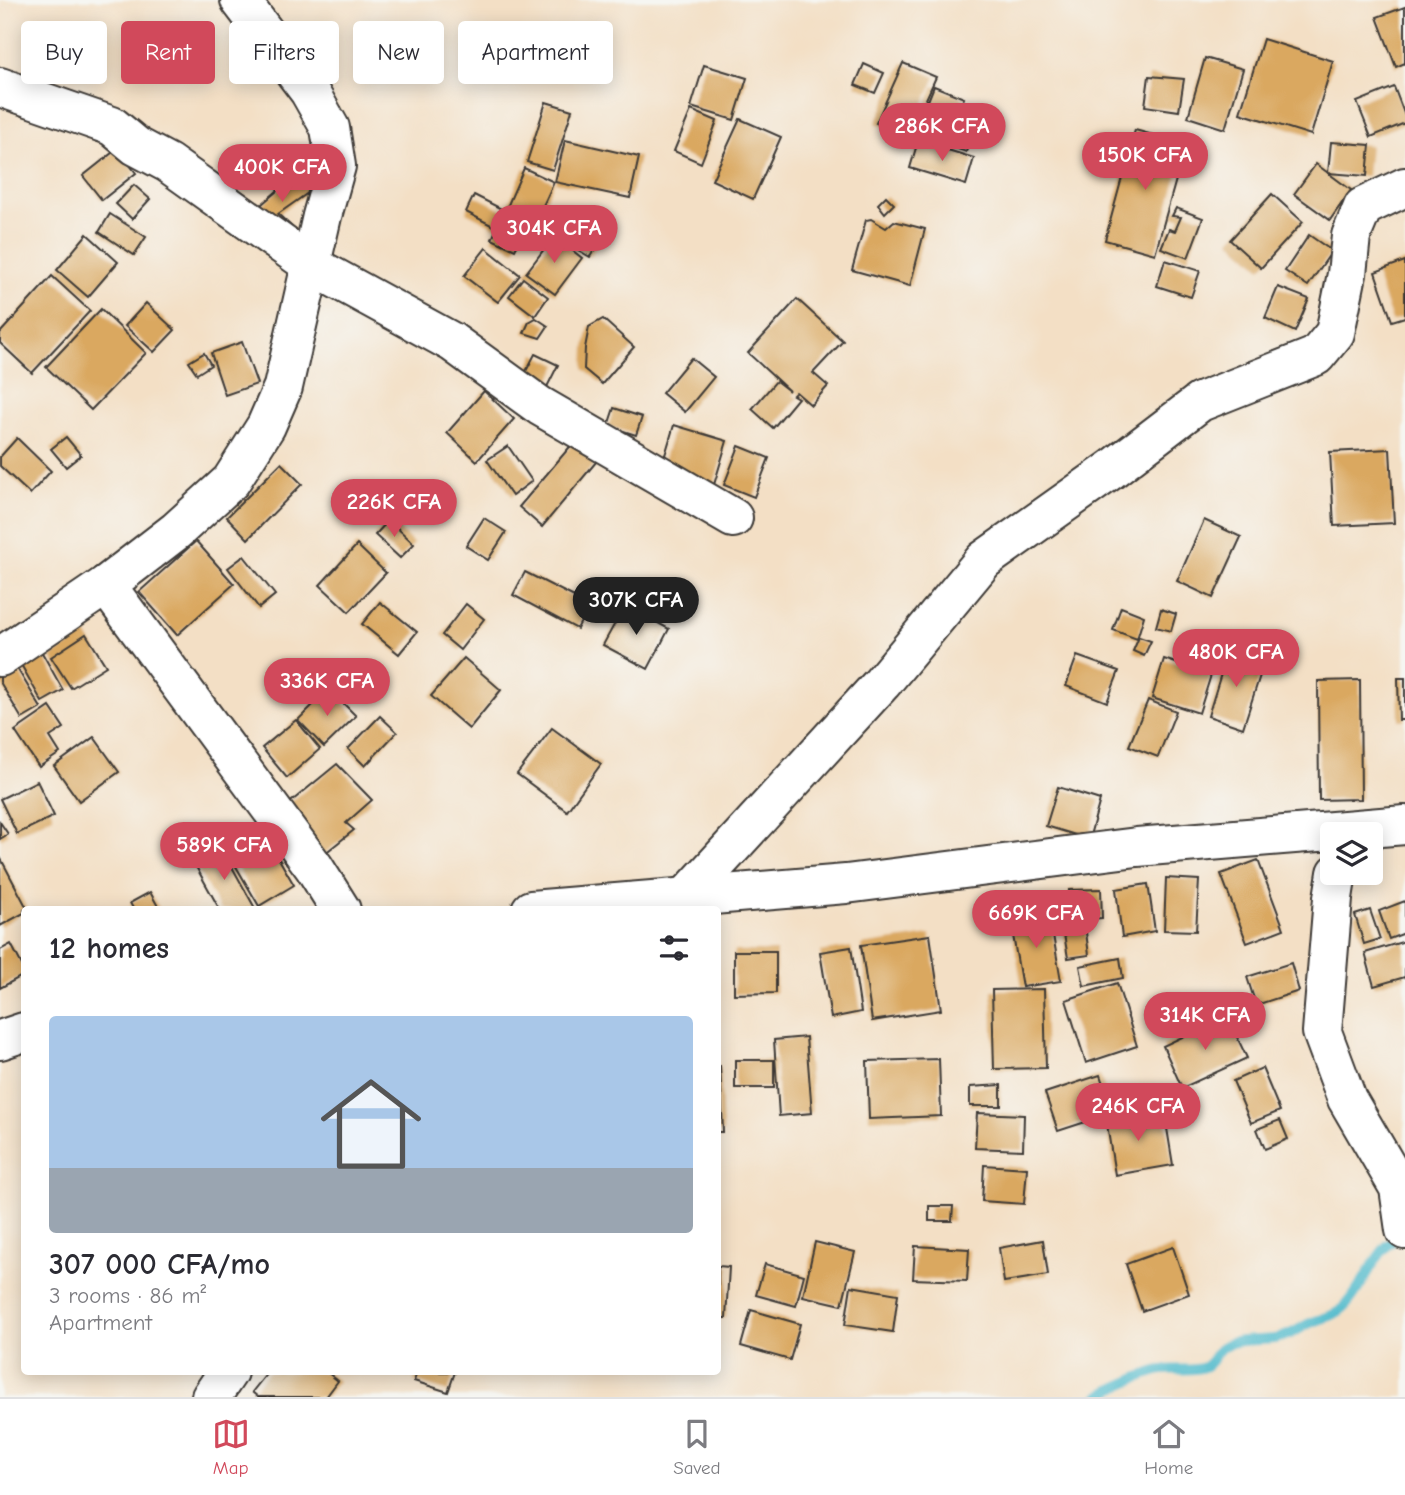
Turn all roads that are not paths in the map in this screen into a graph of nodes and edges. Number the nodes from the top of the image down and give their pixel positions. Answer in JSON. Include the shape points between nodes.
{"nodes":[{"id":1,"x":240,"y":0,"type":"edge"},
{"id":2,"x":0,"y":88,"type":"edge"},
{"id":3,"x":1405,"y":187,"type":"edge"},
{"id":4,"x":312,"y":265,"type":"junction"},
{"id":5,"x":733,"y":518,"type":"dead end"},
{"id":6,"x":106,"y":585,"type":"junction"},
{"id":7,"x":0,"y":657,"type":"edge"},
{"id":8,"x":1405,"y":825,"type":"edge"},
{"id":9,"x":1383,"y":828,"type":"edge"},
{"id":10,"x":1320,"y":835,"type":"edge"},
{"id":11,"x":1335,"y":885,"type":"edge"},
{"id":12,"x":686,"y":897,"type":"junction"},
{"id":13,"x":338,"y":906,"type":"edge"},
{"id":14,"x":579,"y":906,"type":"edge"},
{"id":15,"x":21,"y":1033,"type":"edge"},
{"id":16,"x":0,"y":1040,"type":"edge"},
{"id":17,"x":1405,"y":1230,"type":"edge"},
{"id":18,"x":226,"y":1375,"type":"edge"},
{"id":19,"x":211,"y":1397,"type":"edge"}],
"edges":[{"from":1,"to":4,"type":"street","via":[[309,92],[330,128],[336,166]]},
{"from":2,"to":4,"type":"street","via":[[112,126]]},
{"from":3,"to":12,"type":"street","via":[[1363,206],[1350,236],[1335,333],[1316,356],[1200,402],[984,560],[882,683]]},
{"from":4,"to":5,"type":"street","via":[[452,342],[540,406]]},
{"from":4,"to":6,"type":"street","via":[[283,387],[266,426],[230,481],[176,531]]},
{"from":6,"to":7,"type":"street"},
{"from":6,"to":13,"type":"street"},
{"from":8,"to":9,"type":"street"},
{"from":10,"to":12,"type":"street","via":[[1137,847],[846,884]]},
{"from":11,"to":17,"type":"street","via":[[1322,1031],[1347,1099],[1399,1188]]},
{"from":12,"to":14,"type":"street"},
{"from":15,"to":16,"type":"street"},
{"from":18,"to":19,"type":"street"}]}
